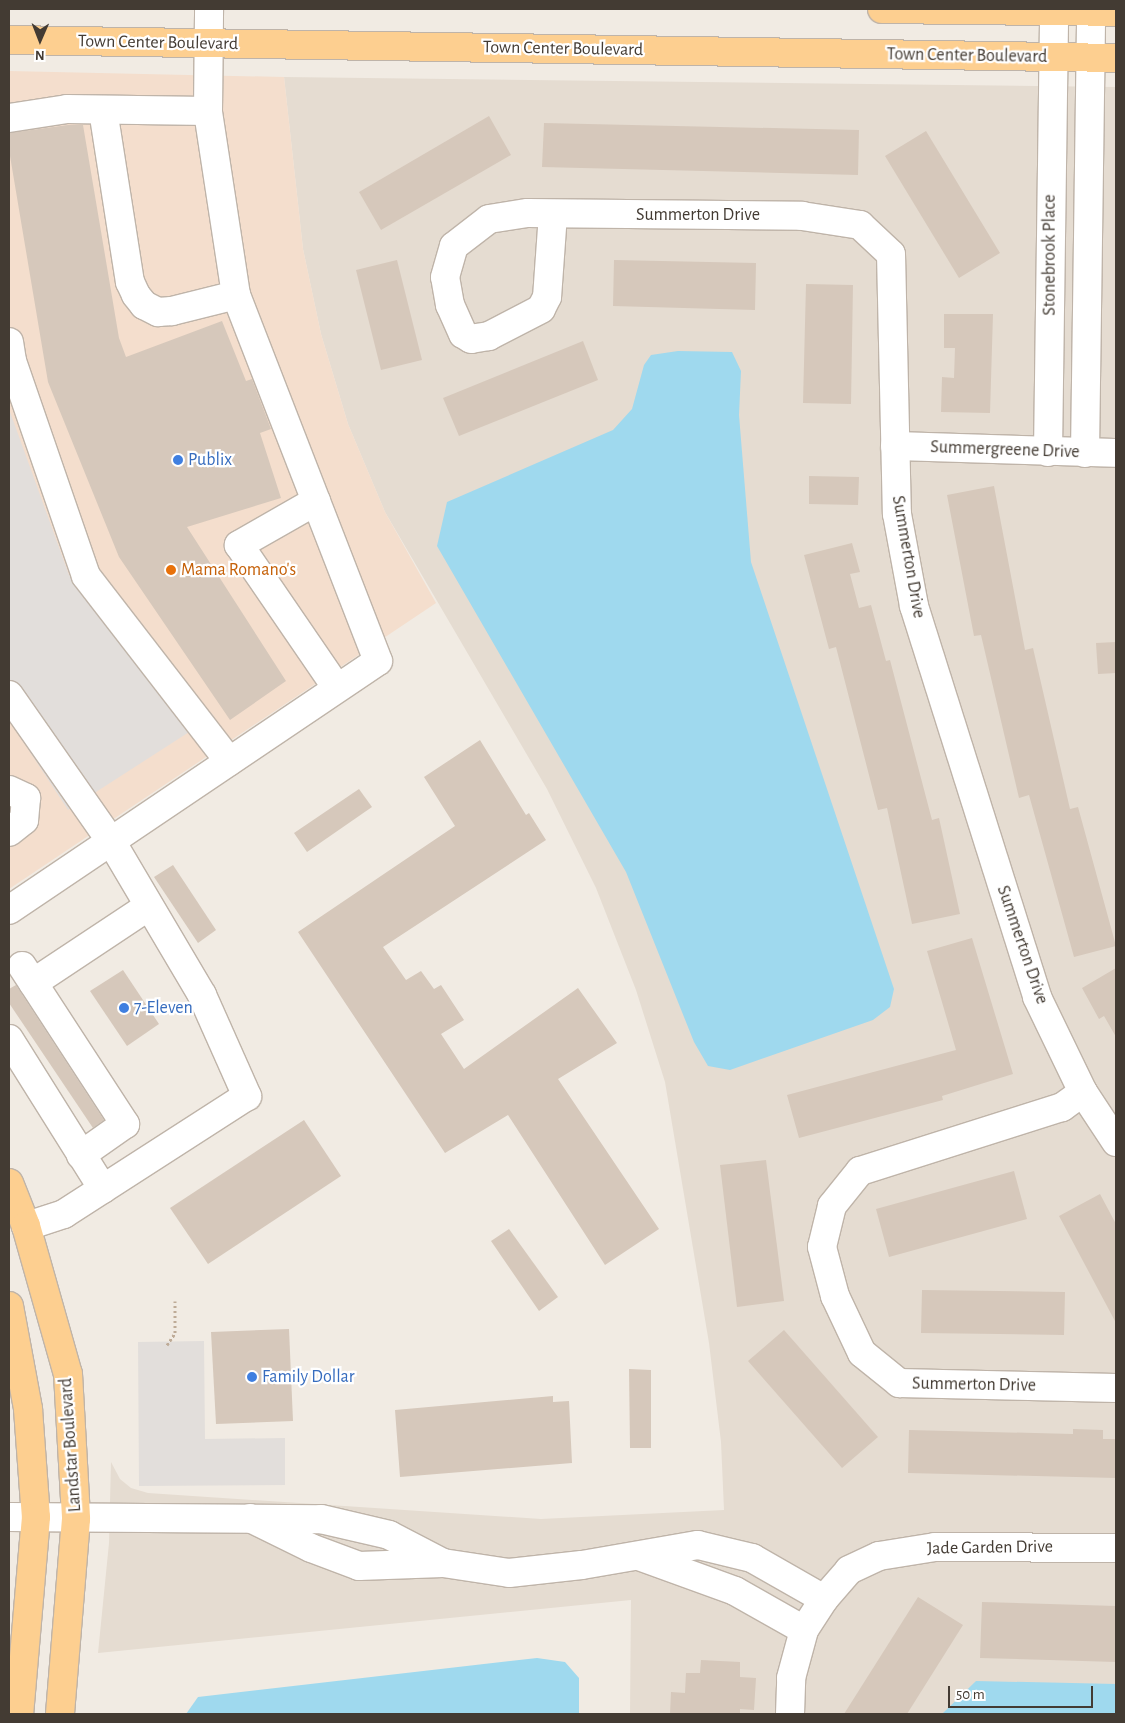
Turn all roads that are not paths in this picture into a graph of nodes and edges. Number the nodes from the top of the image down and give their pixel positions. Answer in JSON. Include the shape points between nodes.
{"nodes":[{"id":1,"x":209,"y":9,"type":"edge"},
{"id":2,"x":882,"y":9,"type":"edge"},
{"id":3,"x":1054,"y":10,"type":"edge"},
{"id":4,"x":1099,"y":11,"type":"edge"},
{"id":5,"x":9,"y":40,"type":"edge"},
{"id":6,"x":208,"y":43,"type":"junction"},
{"id":7,"x":1052,"y":57,"type":"junction"},
{"id":8,"x":1089,"y":58,"type":"junction"},
{"id":9,"x":1116,"y":58,"type":"edge"},
{"id":10,"x":103,"y":110,"type":"junction"},
{"id":11,"x":208,"y":111,"type":"junction"},
{"id":12,"x":9,"y":118,"type":"edge"},
{"id":13,"x":553,"y":214,"type":"junction"},
{"id":14,"x":236,"y":295,"type":"junction"},
{"id":15,"x":9,"y":342,"type":"edge"},
{"id":16,"x":895,"y":446,"type":"junction"},
{"id":17,"x":1048,"y":452,"type":"junction"},
{"id":18,"x":1085,"y":453,"type":"junction"},
{"id":19,"x":1116,"y":453,"type":"edge"},
{"id":20,"x":316,"y":501,"type":"junction"},
{"id":21,"x":337,"y":688,"type":"junction"},
{"id":22,"x":9,"y":695,"type":"edge"},
{"id":23,"x":229,"y":761,"type":"junction"},
{"id":24,"x":9,"y":790,"type":"edge"},
{"id":25,"x":9,"y":832,"type":"edge"},
{"id":26,"x":111,"y":841,"type":"junction"},
{"id":27,"x":149,"y":906,"type":"junction"},
{"id":28,"x":9,"y":910,"type":"edge"},
{"id":29,"x":18,"y":968,"type":"edge"},
{"id":30,"x":9,"y":1039,"type":"edge"},
{"id":31,"x":1083,"y":1092,"type":"junction"},
{"id":32,"x":1116,"y":1142,"type":"edge"},
{"id":33,"x":81,"y":1155,"type":"junction"},
{"id":34,"x":9,"y":1183,"type":"edge"},
{"id":35,"x":103,"y":1189,"type":"junction"},
{"id":36,"x":26,"y":1226,"type":"junction"},
{"id":37,"x":9,"y":1306,"type":"edge"},
{"id":38,"x":1116,"y":1388,"type":"edge"},
{"id":39,"x":9,"y":1517,"type":"edge"},
{"id":40,"x":36,"y":1517,"type":"junction"},
{"id":41,"x":250,"y":1518,"type":"junction"},
{"id":42,"x":76,"y":1520,"type":"junction"},
{"id":43,"x":1116,"y":1548,"type":"edge"},
{"id":44,"x":639,"y":1556,"type":"junction"},
{"id":45,"x":752,"y":1558,"type":"junction"},
{"id":46,"x":442,"y":1563,"type":"junction"},
{"id":47,"x":735,"y":1591,"type":"junction"},
{"id":48,"x":824,"y":1599,"type":"junction"},
{"id":49,"x":804,"y":1630,"type":"junction"},
{"id":50,"x":19,"y":1714,"type":"edge"},
{"id":51,"x":60,"y":1714,"type":"edge"},
{"id":52,"x":790,"y":1714,"type":"edge"}],
"edges":[{"from":1,"to":6,"type":"street"},
{"from":2,"to":3,"type":"main road"},
{"from":3,"to":4,"type":"main road"},
{"from":3,"to":7,"type":"street","name":"Stonebrook Place"},
{"from":4,"to":8,"type":"street","name":"Stonebrook Place"},
{"from":5,"to":6,"type":"main road","name":"Town Center Boulevard"},
{"from":6,"to":7,"type":"main road","name":"Town Center Boulevard"},
{"from":6,"to":11,"type":"street"},
{"from":7,"to":8,"type":"main road","name":"Town Center Boulevard"},
{"from":7,"to":17,"type":"street","name":"Stonebrook Place"},
{"from":8,"to":9,"type":"main road","name":"Town Center Boulevard"},
{"from":8,"to":18,"type":"street","name":"Stonebrook Place"},
{"from":10,"to":11,"type":"street"},
{"from":10,"to":12,"type":"street","via":[[67,109]]},
{"from":10,"to":14,"type":"street","via":[[130,282],[136,295],[144,305],[158,312]]},
{"from":11,"to":14,"type":"street"},
{"from":13,"to":13,"type":"street","name":"Summerton Drive","via":[[528,213],[489,219],[454,246],[445,277],[450,305],[462,334],[471,339],[489,336],[541,309],[547,297]]},
{"from":13,"to":16,"type":"street","name":"Summerton Drive","via":[[802,216],[860,225],[890,254]]},
{"from":14,"to":20,"type":"street"},
{"from":15,"to":23,"type":"street","via":[[12,361],[86,576]]},
{"from":16,"to":17,"type":"street","name":"Summergreene Drive"},
{"from":16,"to":31,"type":"street","name":"Summerton Drive","via":[[897,514],[914,606],[1037,997]]},
{"from":17,"to":18,"type":"street","name":"Summergreene Drive"},
{"from":18,"to":19,"type":"street","name":"Summergreene Drive"},
{"from":20,"to":21,"type":"street","via":[[378,661]]},
{"from":20,"to":21,"type":"street","via":[[239,545]]},
{"from":21,"to":23,"type":"street"},
{"from":22,"to":26,"type":"street"},
{"from":23,"to":26,"type":"street"},
{"from":24,"to":25,"type":"street","via":[[26,798],[24,820]]},
{"from":26,"to":27,"type":"street"},
{"from":26,"to":28,"type":"street"},
{"from":27,"to":29,"type":"street"},
{"from":27,"to":35,"type":"street","via":[[202,996],[247,1096]]},
{"from":29,"to":33,"type":"street","via":[[125,1124]]},
{"from":30,"to":33,"type":"street"},
{"from":31,"to":32,"type":"street","name":"Summerton Drive"},
{"from":31,"to":38,"type":"street","name":"Summerton Drive","via":[[1062,1107],[860,1170],[832,1206],[822,1247],[835,1296],[862,1352],[899,1383]]},
{"from":33,"to":35,"type":"street"},
{"from":34,"to":36,"type":"main road","name":"Landstar Boulevard"},
{"from":35,"to":36,"type":"street","via":[[64,1214]]},
{"from":36,"to":42,"type":"main road","name":"Landstar Boulevard","via":[[68,1374]]},
{"from":37,"to":40,"type":"main road","via":[[28,1409]]},
{"from":39,"to":40,"type":"street"},
{"from":40,"to":42,"type":"street"},
{"from":40,"to":50,"type":"main road"},
{"from":41,"to":42,"type":"street"},
{"from":41,"to":46,"type":"street","via":[[321,1519],[389,1535]]},
{"from":41,"to":46,"type":"street","via":[[311,1548],[359,1566]]},
{"from":42,"to":51,"type":"main road","name":"Landstar Boulevard"},
{"from":43,"to":48,"type":"street","name":"Jade Garden Drive","via":[[935,1547],[879,1556],[849,1570]]},
{"from":44,"to":45,"type":"street","via":[[698,1545]]},
{"from":44,"to":46,"type":"street","via":[[508,1574]]},
{"from":44,"to":47,"type":"street"},
{"from":45,"to":47,"type":"street"},
{"from":45,"to":48,"type":"street"},
{"from":47,"to":49,"type":"street"},
{"from":48,"to":49,"type":"street","name":"Jade Garden Drive"},
{"from":49,"to":52,"type":"street","name":"Jade Garden Drive","via":[[791,1678]]}]}
